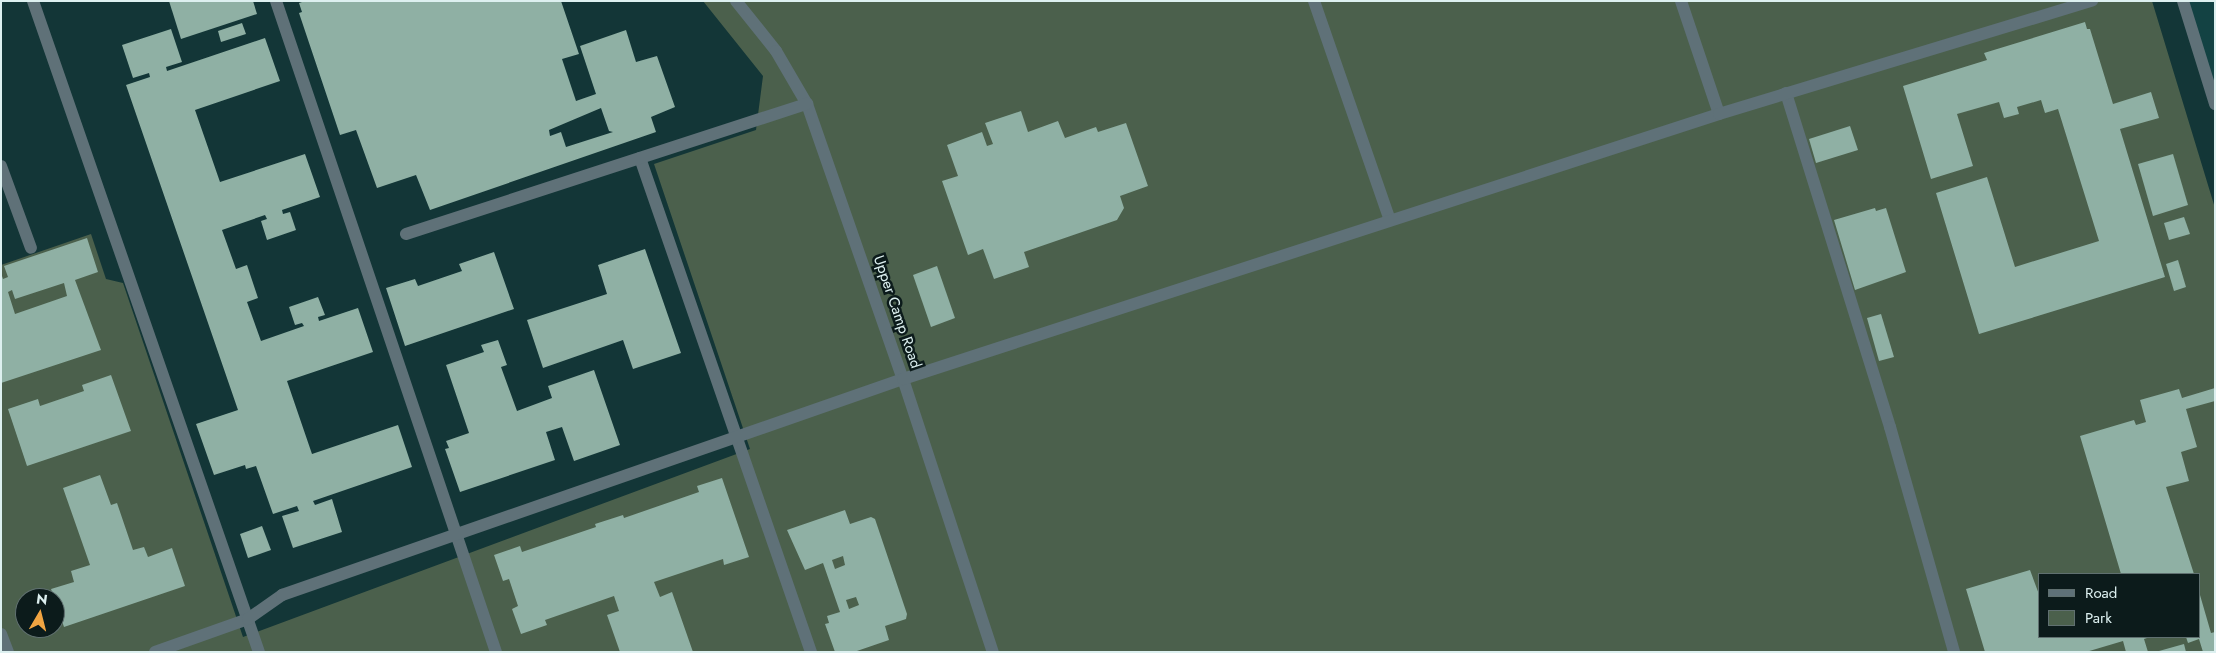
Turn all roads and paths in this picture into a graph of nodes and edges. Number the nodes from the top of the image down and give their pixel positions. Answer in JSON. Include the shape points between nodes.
{"nodes":[{"id":1,"x":33,"y":1,"type":"edge"},
{"id":2,"x":276,"y":1,"type":"edge"},
{"id":3,"x":736,"y":1,"type":"edge"},
{"id":4,"x":1314,"y":1,"type":"edge"},
{"id":5,"x":1681,"y":1,"type":"edge"},
{"id":6,"x":2092,"y":1,"type":"edge"},
{"id":7,"x":2183,"y":1,"type":"edge"},
{"id":8,"x":1786,"y":93,"type":"junction"},
{"id":9,"x":807,"y":104,"type":"junction"},
{"id":10,"x":2215,"y":104,"type":"edge"},
{"id":11,"x":1719,"y":114,"type":"junction"},
{"id":12,"x":640,"y":158,"type":"junction"},
{"id":13,"x":1,"y":166,"type":"edge"},
{"id":14,"x":1390,"y":220,"type":"junction"},
{"id":15,"x":406,"y":234,"type":"dead end"},
{"id":16,"x":32,"y":248,"type":"dead end"},
{"id":17,"x":903,"y":379,"type":"junction"},
{"id":18,"x":736,"y":437,"type":"junction"},
{"id":19,"x":456,"y":534,"type":"junction"},
{"id":20,"x":248,"y":619,"type":"junction"},
{"id":21,"x":1,"y":634,"type":"edge"},
{"id":22,"x":8,"y":652,"type":"edge"},
{"id":23,"x":155,"y":652,"type":"edge"},
{"id":24,"x":259,"y":652,"type":"edge"},
{"id":25,"x":496,"y":652,"type":"edge"},
{"id":26,"x":811,"y":652,"type":"edge"},
{"id":27,"x":993,"y":652,"type":"edge"},
{"id":28,"x":1954,"y":652,"type":"edge"}],
"edges":[{"from":1,"to":20,"type":"street"},
{"from":2,"to":19,"type":"street"},
{"from":3,"to":9,"type":"street","name":"Upper Camp Road","via":[[776,51]]},
{"from":4,"to":14,"type":"street"},
{"from":5,"to":11,"type":"street"},
{"from":6,"to":8,"type":"street"},
{"from":7,"to":10,"type":"street"},
{"from":8,"to":11,"type":"street"},
{"from":8,"to":28,"type":"street","via":[[1890,427]]},
{"from":9,"to":12,"type":"street"},
{"from":9,"to":17,"type":"street","name":"Upper Camp Road"},
{"from":11,"to":14,"type":"street"},
{"from":12,"to":15,"type":"street"},
{"from":12,"to":18,"type":"street"},
{"from":13,"to":16,"type":"street"},
{"from":14,"to":17,"type":"street"},
{"from":17,"to":18,"type":"street"},
{"from":17,"to":27,"type":"street","name":"Upper Camp Road"},
{"from":18,"to":19,"type":"street"},
{"from":18,"to":26,"type":"street"},
{"from":19,"to":20,"type":"street","via":[[282,595]]},
{"from":19,"to":25,"type":"street"},
{"from":20,"to":23,"type":"street"},
{"from":20,"to":24,"type":"street"},
{"from":21,"to":22,"type":"street"}]}
